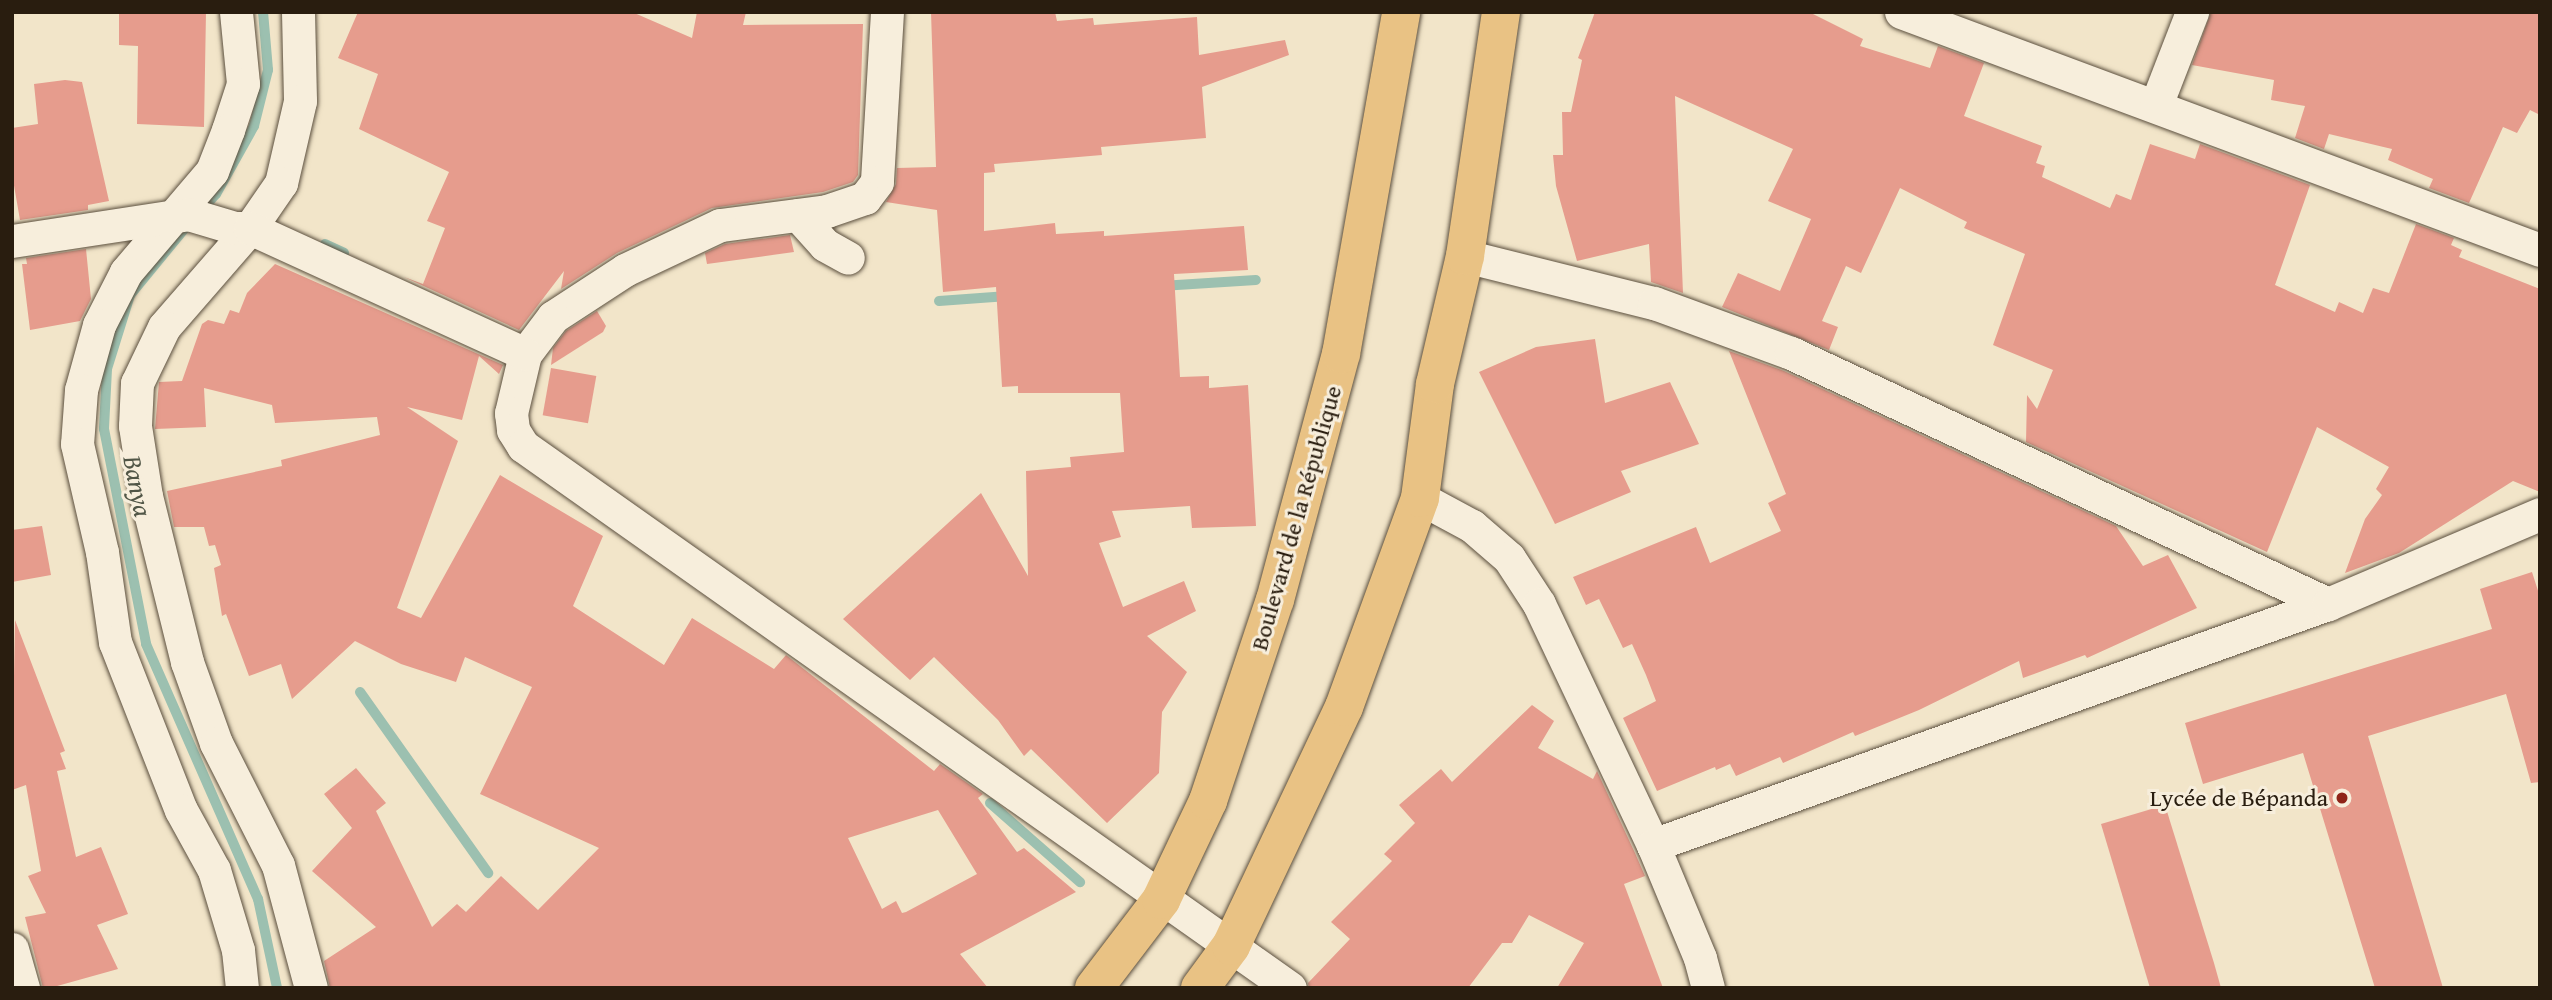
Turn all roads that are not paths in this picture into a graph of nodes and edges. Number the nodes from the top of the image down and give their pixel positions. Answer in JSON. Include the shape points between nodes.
{"nodes":[{"id":1,"x":236,"y":12,"type":"edge"},
{"id":2,"x":298,"y":12,"type":"edge"},
{"id":3,"x":887,"y":12,"type":"edge"},
{"id":4,"x":1401,"y":12,"type":"edge"},
{"id":5,"x":1501,"y":12,"type":"edge"},
{"id":6,"x":1900,"y":12,"type":"edge"},
{"id":7,"x":2192,"y":12,"type":"edge"},
{"id":8,"x":2157,"y":105,"type":"junction"},
{"id":9,"x":179,"y":215,"type":"junction"},
{"id":10,"x":798,"y":215,"type":"junction"},
{"id":11,"x":243,"y":228,"type":"junction"},
{"id":12,"x":12,"y":241,"type":"edge"},
{"id":13,"x":2540,"y":250,"type":"edge"},
{"id":14,"x":1465,"y":256,"type":"junction"},
{"id":15,"x":848,"y":258,"type":"dead end"},
{"id":16,"x":525,"y":354,"type":"junction"},
{"id":17,"x":1420,"y":498,"type":"junction"},
{"id":18,"x":2540,"y":514,"type":"edge"},
{"id":19,"x":2328,"y":604,"type":"junction"},
{"id":20,"x":1653,"y":845,"type":"junction"},
{"id":21,"x":1161,"y":901,"type":"junction"},
{"id":22,"x":1231,"y":946,"type":"junction"},
{"id":23,"x":12,"y":949,"type":"edge"},
{"id":24,"x":23,"y":988,"type":"edge"},
{"id":25,"x":242,"y":988,"type":"edge"},
{"id":26,"x":312,"y":988,"type":"edge"},
{"id":27,"x":1094,"y":988,"type":"edge"},
{"id":28,"x":1200,"y":988,"type":"edge"},
{"id":29,"x":1290,"y":988,"type":"edge"},
{"id":30,"x":1708,"y":988,"type":"edge"}],
"edges":[{"from":1,"to":9,"type":"street","via":[[243,84],[212,171]]},
{"from":2,"to":11,"type":"street","via":[[300,101],[281,183]]},
{"from":3,"to":10,"type":"street","via":[[877,182],[850,206]]},
{"from":4,"to":21,"type":"main road","name":"Boulevard de la République","via":[[1341,354],[1296,523],[1208,801]]},
{"from":5,"to":14,"type":"main road"},
{"from":6,"to":8,"type":"street"},
{"from":7,"to":8,"type":"street"},
{"from":8,"to":13,"type":"street"},
{"from":9,"to":11,"type":"street"},
{"from":9,"to":12,"type":"street"},
{"from":9,"to":25,"type":"street","via":[[126,272],[99,325],[81,390],[77,444],[102,552],[115,642],[181,810],[214,870],[238,950]]},
{"from":10,"to":15,"type":"street","via":[[825,245]]},
{"from":10,"to":16,"type":"street","via":[[720,225],[625,270],[553,317]]},
{"from":11,"to":16,"type":"street"},
{"from":11,"to":26,"type":"street","via":[[164,327],[137,383],[135,426],[146,496],[187,662],[216,743],[278,865]]},
{"from":14,"to":17,"type":"main road","via":[[1435,384]]},
{"from":14,"to":19,"type":"street","via":[[1654,303],[1791,353]]},
{"from":16,"to":21,"type":"street","via":[[511,413],[513,430],[523,446],[785,628]]},
{"from":17,"to":20,"type":"street","via":[[1472,526],[1509,558],[1539,604]]},
{"from":17,"to":22,"type":"main road","via":[[1345,707]]},
{"from":18,"to":19,"type":"street"},
{"from":19,"to":20,"type":"street"},
{"from":20,"to":30,"type":"street"},
{"from":21,"to":22,"type":"street"},
{"from":21,"to":27,"type":"main road","name":"Boulevard de la République"},
{"from":22,"to":28,"type":"main road"},
{"from":22,"to":29,"type":"street"},
{"from":23,"to":24,"type":"street"}]}
